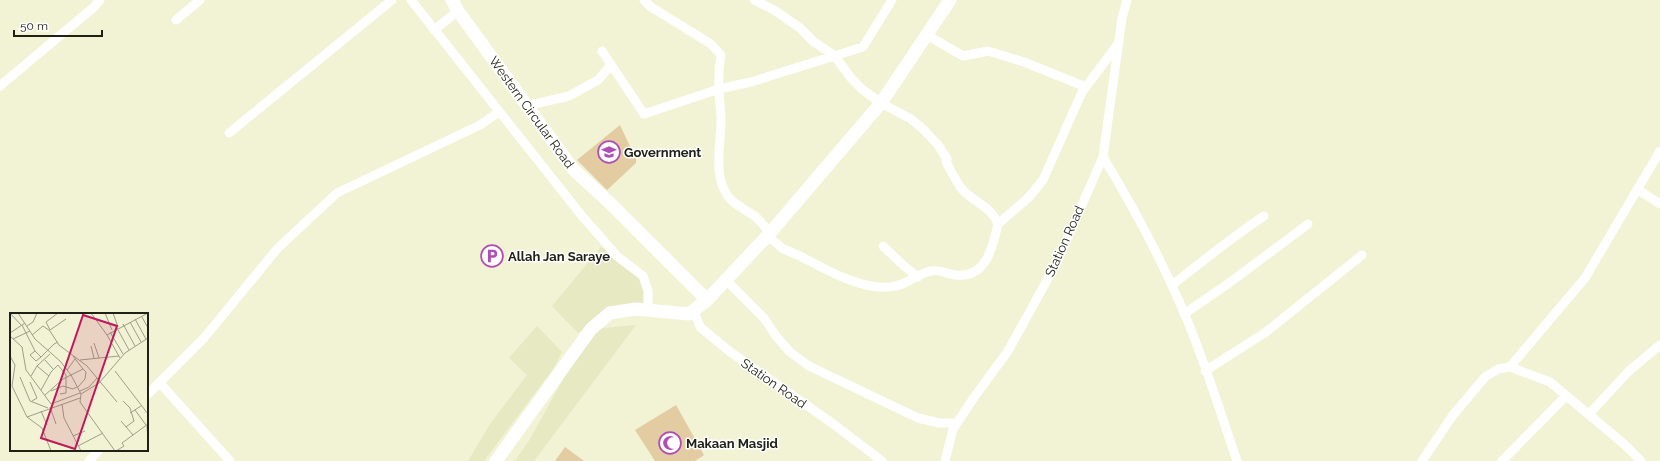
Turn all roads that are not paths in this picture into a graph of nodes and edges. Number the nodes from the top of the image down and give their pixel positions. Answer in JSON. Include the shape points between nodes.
{"nodes":[{"id":1,"x":100,"y":0,"type":"edge"},
{"id":2,"x":200,"y":0,"type":"edge"},
{"id":3,"x":392,"y":0,"type":"edge"},
{"id":4,"x":411,"y":0,"type":"edge"},
{"id":5,"x":644,"y":0,"type":"edge"},
{"id":6,"x":754,"y":0,"type":"edge"},
{"id":7,"x":892,"y":0,"type":"edge"},
{"id":8,"x":950,"y":0,"type":"edge"},
{"id":9,"x":1127,"y":0,"type":"edge"},
{"id":10,"x":455,"y":5,"type":"edge"},
{"id":11,"x":176,"y":20,"type":"dead end"},
{"id":12,"x":434,"y":30,"type":"junction"},
{"id":13,"x":927,"y":35,"type":"junction"},
{"id":14,"x":1118,"y":43,"type":"junction"},
{"id":15,"x":602,"y":51,"type":"dead end"},
{"id":16,"x":834,"y":55,"type":"junction"},
{"id":17,"x":612,"y":65,"type":"junction"},
{"id":18,"x":0,"y":86,"type":"edge"},
{"id":19,"x":1086,"y":87,"type":"junction"},
{"id":20,"x":719,"y":90,"type":"junction"},
{"id":21,"x":881,"y":103,"type":"junction"},
{"id":22,"x":526,"y":106,"type":"junction"},
{"id":23,"x":499,"y":112,"type":"junction"},
{"id":24,"x":229,"y":133,"type":"dead end"},
{"id":25,"x":1660,"y":151,"type":"edge"},
{"id":26,"x":1103,"y":157,"type":"junction"},
{"id":27,"x":1637,"y":189,"type":"junction"},
{"id":28,"x":1660,"y":204,"type":"edge"},
{"id":29,"x":1264,"y":216,"type":"dead end"},
{"id":30,"x":998,"y":224,"type":"junction"},
{"id":31,"x":1308,"y":224,"type":"dead end"},
{"id":32,"x":769,"y":234,"type":"junction"},
{"id":33,"x":883,"y":246,"type":"dead end"},
{"id":34,"x":1362,"y":255,"type":"dead end"},
{"id":35,"x":918,"y":277,"type":"junction"},
{"id":36,"x":726,"y":280,"type":"junction"},
{"id":37,"x":1172,"y":285,"type":"junction"},
{"id":38,"x":707,"y":300,"type":"junction"},
{"id":39,"x":648,"y":310,"type":"junction"},
{"id":40,"x":694,"y":311,"type":"junction"},
{"id":41,"x":1184,"y":314,"type":"junction"},
{"id":42,"x":1660,"y":345,"type":"edge"},
{"id":43,"x":1510,"y":367,"type":"junction"},
{"id":44,"x":1205,"y":371,"type":"junction"},
{"id":45,"x":158,"y":382,"type":"junction"},
{"id":46,"x":148,"y":394,"type":"edge"},
{"id":47,"x":1566,"y":396,"type":"junction"},
{"id":48,"x":1589,"y":414,"type":"junction"},
{"id":49,"x":957,"y":423,"type":"junction"},
{"id":50,"x":98,"y":451,"type":"edge"},
{"id":51,"x":225,"y":459,"type":"edge"},
{"id":52,"x":1639,"y":460,"type":"edge"},
{"id":53,"x":89,"y":461,"type":"edge"},
{"id":54,"x":496,"y":461,"type":"edge"},
{"id":55,"x":882,"y":461,"type":"edge"},
{"id":56,"x":945,"y":461,"type":"edge"},
{"id":57,"x":1237,"y":461,"type":"edge"},
{"id":58,"x":1422,"y":461,"type":"edge"},
{"id":59,"x":1502,"y":461,"type":"edge"}],
"edges":[{"from":1,"to":18,"type":"street"},
{"from":2,"to":11,"type":"street"},
{"from":3,"to":24,"type":"street"},
{"from":4,"to":12,"type":"street"},
{"from":5,"to":20,"type":"street","via":[[651,7],[711,44],[721,55]]},
{"from":6,"to":16,"type":"street","via":[[774,10]]},
{"from":7,"to":16,"type":"street","via":[[863,47]]},
{"from":8,"to":13,"type":"main road"},
{"from":9,"to":14,"type":"street","name":"Station Road"},
{"from":10,"to":12,"type":"street"},
{"from":10,"to":22,"type":"main road","name":"Western Circular Road"},
{"from":12,"to":23,"type":"street"},
{"from":13,"to":19,"type":"street","via":[[963,56],[988,51],[1024,62]]},
{"from":13,"to":21,"type":"main road"},
{"from":14,"to":19,"type":"street"},
{"from":14,"to":26,"type":"street","name":"Station Road"},
{"from":15,"to":17,"type":"street"},
{"from":16,"to":20,"type":"street"},
{"from":16,"to":21,"type":"street","via":[[851,78]]},
{"from":17,"to":20,"type":"street","via":[[644,114]]},
{"from":17,"to":22,"type":"street","via":[[598,80],[569,96]]},
{"from":19,"to":30,"type":"street","via":[[1043,180],[1028,198]]},
{"from":20,"to":32,"type":"street","via":[[721,116],[718,155],[722,186],[727,197],[757,218]]},
{"from":21,"to":30,"type":"street","via":[[911,119],[928,134],[947,159],[946,162],[961,189],[993,214]]},
{"from":21,"to":32,"type":"main road"},
{"from":22,"to":38,"type":"main road","name":"Western Circular Road","via":[[572,169],[612,205]]},
{"from":23,"to":39,"type":"street","via":[[618,257],[643,276],[648,291]]},
{"from":23,"to":45,"type":"street","via":[[480,125],[337,193],[277,249],[204,338]]},
{"from":25,"to":27,"type":"street"},
{"from":26,"to":37,"type":"street","via":[[1132,204]]},
{"from":26,"to":49,"type":"street","name":"Station Road","via":[[1056,264],[1008,352]]},
{"from":27,"to":28,"type":"street"},
{"from":27,"to":43,"type":"street","via":[[1585,278]]},
{"from":29,"to":37,"type":"street"},
{"from":30,"to":35,"type":"street","via":[[985,263],[974,273],[957,275],[940,270]]},
{"from":31,"to":41,"type":"street"},
{"from":32,"to":35,"type":"street","via":[[780,247],[858,282],[888,287]]},
{"from":32,"to":36,"type":"main road"},
{"from":33,"to":35,"type":"street"},
{"from":34,"to":44,"type":"street","via":[[1266,332]]},
{"from":36,"to":38,"type":"main road"},
{"from":36,"to":49,"type":"street","via":[[764,318],[790,352],[809,366],[918,418],[939,423]]},
{"from":37,"to":41,"type":"street"},
{"from":38,"to":40,"type":"main road"},
{"from":39,"to":40,"type":"main road","via":[[689,314]]},
{"from":39,"to":54,"type":"main road","via":[[610,313],[591,329]]},
{"from":40,"to":55,"type":"street","name":"Station Road","via":[[700,327],[729,351]]},
{"from":41,"to":44,"type":"street"},
{"from":42,"to":48,"type":"street","via":[[1629,371]]},
{"from":43,"to":47,"type":"street","via":[[1550,382]]},
{"from":43,"to":58,"type":"street","via":[[1498,369],[1485,377]]},
{"from":44,"to":57,"type":"street"},
{"from":45,"to":46,"type":"street"},
{"from":45,"to":51,"type":"street"},
{"from":47,"to":48,"type":"street"},
{"from":47,"to":59,"type":"street"},
{"from":48,"to":52,"type":"street"},
{"from":49,"to":56,"type":"street","name":"Station Road","via":[[953,429]]},
{"from":50,"to":53,"type":"street"}]}
